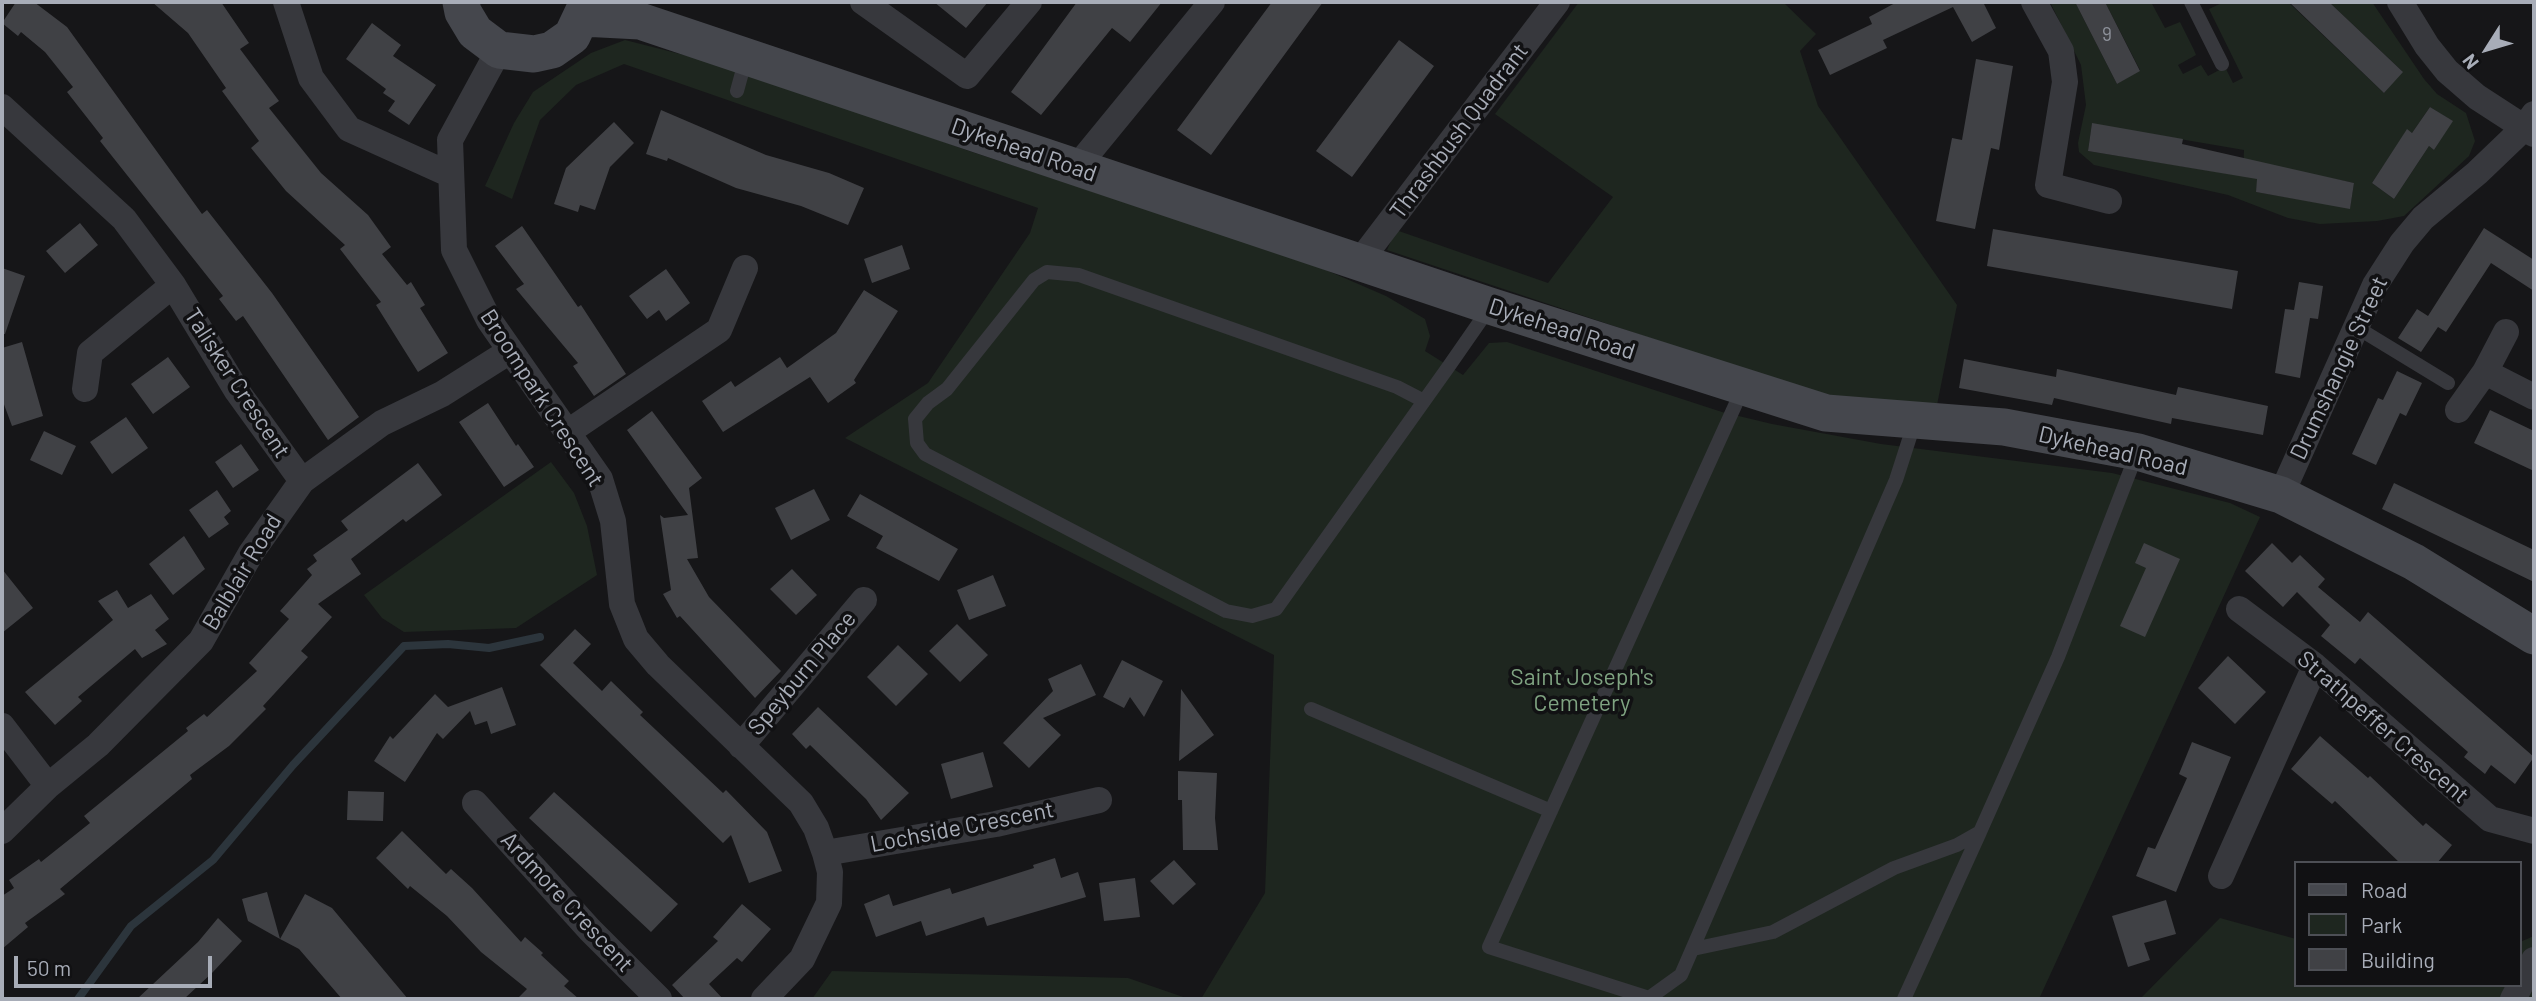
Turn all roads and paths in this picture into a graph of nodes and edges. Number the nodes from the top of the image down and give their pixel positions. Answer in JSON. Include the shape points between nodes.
{"nodes":[{"id":1,"x":286,"y":2,"type":"edge"},
{"id":2,"x":461,"y":2,"type":"edge"},
{"id":3,"x":863,"y":2,"type":"edge"},
{"id":4,"x":1029,"y":2,"type":"edge"},
{"id":5,"x":1212,"y":2,"type":"edge"},
{"id":6,"x":1557,"y":2,"type":"edge"},
{"id":7,"x":2034,"y":2,"type":"edge"},
{"id":8,"x":2191,"y":2,"type":"edge"},
{"id":9,"x":2400,"y":2,"type":"edge"},
{"id":10,"x":585,"y":10,"type":"edge"},
{"id":11,"x":499,"y":50,"type":"junction"},
{"id":12,"x":2222,"y":64,"type":"dead end"},
{"id":13,"x":2,"y":107,"type":"edge"},
{"id":14,"x":2531,"y":125,"type":"edge"},
{"id":15,"x":1076,"y":168,"type":"junction"},
{"id":16,"x":451,"y":175,"type":"junction"},
{"id":17,"x":2109,"y":201,"type":"dead end"},
{"id":18,"x":1360,"y":261,"type":"junction"},
{"id":19,"x":745,"y":268,"type":"dead end"},
{"id":20,"x":173,"y":285,"type":"junction"},
{"id":21,"x":1490,"y":306,"type":"junction"},
{"id":22,"x":2356,"y":327,"type":"junction"},
{"id":23,"x":2507,"y":332,"type":"dead end"},
{"id":24,"x":510,"y":351,"type":"junction"},
{"id":25,"x":2485,"y":372,"type":"junction"},
{"id":26,"x":2448,"y":383,"type":"dead end"},
{"id":27,"x":85,"y":388,"type":"dead end"},
{"id":28,"x":1743,"y":388,"type":"junction"},
{"id":29,"x":2534,"y":397,"type":"edge"},
{"id":30,"x":1424,"y":401,"type":"junction"},
{"id":31,"x":2458,"y":410,"type":"dead end"},
{"id":32,"x":1916,"y":420,"type":"junction"},
{"id":33,"x":568,"y":432,"type":"junction"},
{"id":34,"x":2137,"y":452,"type":"junction"},
{"id":35,"x":302,"y":481,"type":"junction"},
{"id":36,"x":2281,"y":495,"type":"junction"},
{"id":37,"x":864,"y":600,"type":"dead end"},
{"id":38,"x":2239,"y":610,"type":"dead end"},
{"id":39,"x":2534,"y":636,"type":"edge"},
{"id":40,"x":2315,"y":666,"type":"junction"},
{"id":41,"x":1311,"y":709,"type":"dead end"},
{"id":42,"x":2,"y":726,"type":"edge"},
{"id":43,"x":741,"y":746,"type":"junction"},
{"id":44,"x":48,"y":786,"type":"junction"},
{"id":45,"x":1099,"y":800,"type":"dead end"},
{"id":46,"x":475,"y":803,"type":"dead end"},
{"id":47,"x":1551,"y":811,"type":"junction"},
{"id":48,"x":2,"y":831,"type":"edge"},
{"id":49,"x":2534,"y":831,"type":"edge"},
{"id":50,"x":1980,"y":832,"type":"junction"},
{"id":51,"x":825,"y":853,"type":"junction"},
{"id":52,"x":2221,"y":876,"type":"dead end"},
{"id":53,"x":1693,"y":949,"type":"junction"},
{"id":54,"x":2534,"y":960,"type":"edge"},
{"id":55,"x":2522,"y":981,"type":"edge"},
{"id":56,"x":659,"y":999,"type":"edge"},
{"id":57,"x":764,"y":999,"type":"edge"},
{"id":58,"x":1904,"y":999,"type":"edge"}],
"edges":[{"from":1,"to":16,"type":"street","via":[[311,78],[349,129]]},
{"from":2,"to":11,"type":"street","via":[[475,32]]},
{"from":3,"to":4,"type":"street","via":[[967,76]]},
{"from":5,"to":15,"type":"street"},
{"from":6,"to":18,"type":"street","name":"Thrashbush Quadrant"},
{"from":7,"to":17,"type":"street","via":[[2061,51],[2065,82],[2048,185]]},
{"from":8,"to":12,"type":"lane"},
{"from":9,"to":14,"type":"street","via":[[2447,71],[2477,97]]},
{"from":10,"to":11,"type":"street","name":"Dykehead Road","via":[[572,36],[552,50],[534,54]]},
{"from":10,"to":15,"type":"street","name":"Dykehead Road","via":[[640,21],[742,74]]},
{"from":11,"to":16,"type":"street","name":"Broompark Crescent","via":[[450,140]]},
{"from":13,"to":20,"type":"street","name":"Talisker Crescent","via":[[124,219]]},
{"from":14,"to":22,"type":"street","name":"Drumshangie Street","via":[[2416,227],[2375,285]]},
{"from":15,"to":18,"type":"street","name":"Dykehead Road"},
{"from":16,"to":24,"type":"street","name":"Broompark Crescent","via":[[454,250]]},
{"from":18,"to":21,"type":"street","name":"Dykehead Road"},
{"from":19,"to":33,"type":"street","via":[[719,330]]},
{"from":20,"to":27,"type":"street","name":"Talisker Crescent","via":[[89,353]]},
{"from":20,"to":35,"type":"street","name":"Talisker Crescent","via":[[237,391]]},
{"from":21,"to":28,"type":"street","name":"Dykehead Road"},
{"from":21,"to":30,"type":"lane"},
{"from":22,"to":26,"type":"lane"},
{"from":22,"to":36,"type":"street","name":"Drumshangie Street"},
{"from":23,"to":25,"type":"street"},
{"from":24,"to":33,"type":"street","name":"Broompark Crescent"},
{"from":24,"to":35,"type":"street","name":"Balblair Road","via":[[442,394],[382,423]]},
{"from":25,"to":29,"type":"street"},
{"from":25,"to":31,"type":"street"},
{"from":28,"to":32,"type":"street","name":"Dykehead Road","via":[[1826,413]]},
{"from":28,"to":47,"type":"lane"},
{"from":30,"to":30,"type":"lane","via":[[1276,609],[1252,617],[1226,611],[925,454],[917,443],[915,419],[947,388],[1034,280],[1046,272],[1079,275],[1397,387]]},
{"from":32,"to":34,"type":"street","name":"Dykehead Road","via":[[2004,427]]},
{"from":32,"to":53,"type":"lane","via":[[1896,480]]},
{"from":33,"to":43,"type":"street","name":"Broompark Crescent","via":[[600,479],[613,521],[621,604],[636,639]]},
{"from":34,"to":36,"type":"street","name":"Dykehead Road"},
{"from":34,"to":50,"type":"lane","via":[[2058,657]]},
{"from":35,"to":44,"type":"street","name":"Balblair Road","via":[[251,553],[201,641],[98,746]]},
{"from":36,"to":39,"type":"street","name":"Dykehead Road","via":[[2414,562]]},
{"from":37,"to":43,"type":"street","name":"Speyburn Place"},
{"from":38,"to":40,"type":"street","name":"Strathpeffer Crescent"},
{"from":40,"to":49,"type":"street","name":"Strathpeffer Crescent","via":[[2490,819]]},
{"from":40,"to":52,"type":"street"},
{"from":41,"to":47,"type":"lane"},
{"from":42,"to":44,"type":"street"},
{"from":43,"to":51,"type":"street","name":"Broompark Crescent","via":[[801,803]]},
{"from":44,"to":48,"type":"street","name":"Balblair Road"},
{"from":45,"to":51,"type":"street","name":"Lochside Crescent","via":[[996,824]]},
{"from":46,"to":56,"type":"street","name":"Ardmore Crescent"},
{"from":47,"to":53,"type":"lane","via":[[1489,947],[1648,998],[1681,975]]},
{"from":50,"to":53,"type":"lane","via":[[1894,868],[1773,932]]},
{"from":50,"to":58,"type":"lane"},
{"from":51,"to":57,"type":"street","name":"Broompark Crescent","via":[[829,903],[802,959]]},
{"from":54,"to":55,"type":"street"}]}
